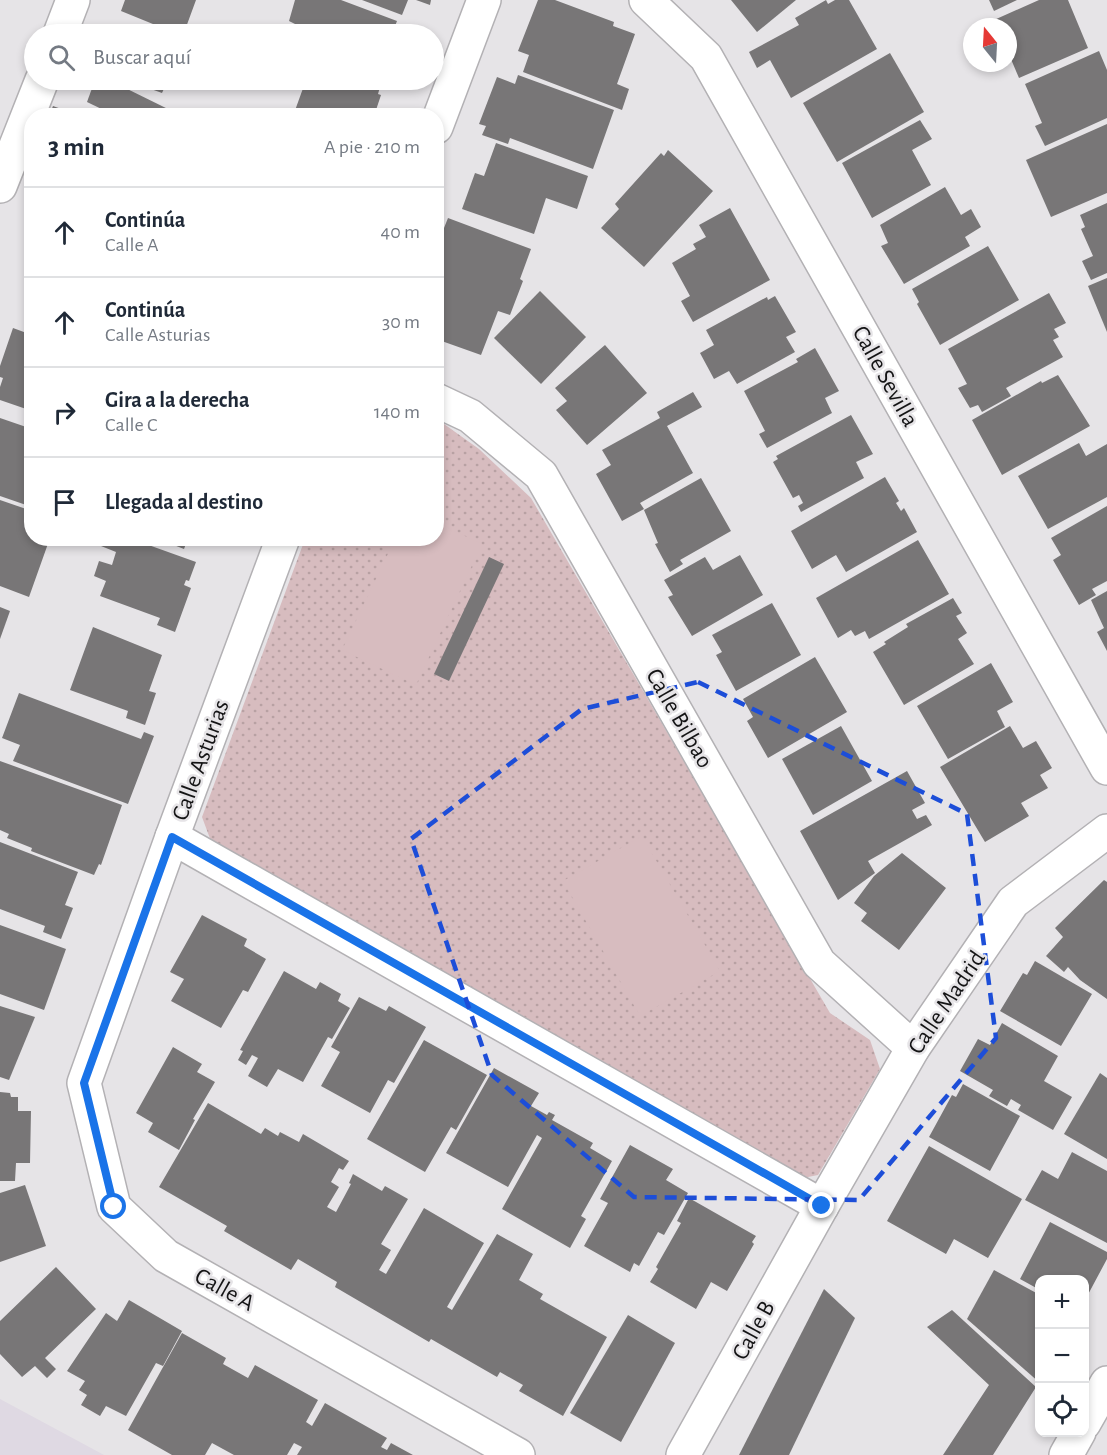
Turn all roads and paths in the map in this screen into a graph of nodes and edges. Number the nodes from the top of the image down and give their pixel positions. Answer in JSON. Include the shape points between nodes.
{"nodes":[{"id":1,"x":73,"y":0,"type":"edge"},
{"id":2,"x":484,"y":0,"type":"edge"},
{"id":3,"x":646,"y":0,"type":"edge"},
{"id":4,"x":64,"y":24,"type":"edge"},
{"id":5,"x":38,"y":90,"type":"edge"},
{"id":6,"x":31,"y":108,"type":"edge"},
{"id":7,"x":443,"y":108,"type":"edge"},
{"id":8,"x":24,"y":125,"type":"edge"},
{"id":9,"x":0,"y":186,"type":"edge"},
{"id":10,"x":444,"y":404,"type":"edge"},
{"id":11,"x":280,"y":546,"type":"edge"},
{"id":12,"x":1107,"y":768,"type":"edge"},
{"id":13,"x":1107,"y":831,"type":"edge"},
{"id":14,"x":172,"y":837,"type":"junction"},
{"id":15,"x":107,"y":1017,"type":"joint"},
{"id":16,"x":914,"y":1048,"type":"junction"},
{"id":17,"x":822,"y":1206,"type":"junction"},
{"id":18,"x":1107,"y":1383,"type":"edge"},
{"id":19,"x":1089,"y":1414,"type":"edge"},
{"id":20,"x":1076,"y":1437,"type":"edge"},
{"id":21,"x":518,"y":1455,"type":"edge"},
{"id":22,"x":684,"y":1455,"type":"edge"},
{"id":23,"x":1066,"y":1455,"type":"edge"}],
"edges":[{"from":1,"to":4,"type":"street"},
{"from":2,"to":7,"type":"street"},
{"from":3,"to":12,"type":"street","name":"Calle Sevilla","via":[[706,57]]},
{"from":5,"to":6,"type":"street"},
{"from":8,"to":9,"type":"street"},
{"from":10,"to":16,"type":"street","name":"Calle Bilbao","via":[[470,416],[542,475],[819,963]]},
{"from":11,"to":14,"type":"street","name":"Calle Asturias"},
{"from":13,"to":16,"type":"street","name":"Calle Madrid","via":[[1013,902]]},
{"from":14,"to":15,"type":"street","name":"Calle Asturias"},
{"from":14,"to":17,"type":"street"},
{"from":15,"to":21,"type":"street","name":"Calle A","via":[[84,1083],[114,1207],[166,1256]]},
{"from":16,"to":17,"type":"street","name":"Calle Madrid"},
{"from":17,"to":22,"type":"street","name":"Calle B"},
{"from":18,"to":19,"type":"street"},
{"from":20,"to":23,"type":"street"}]}
